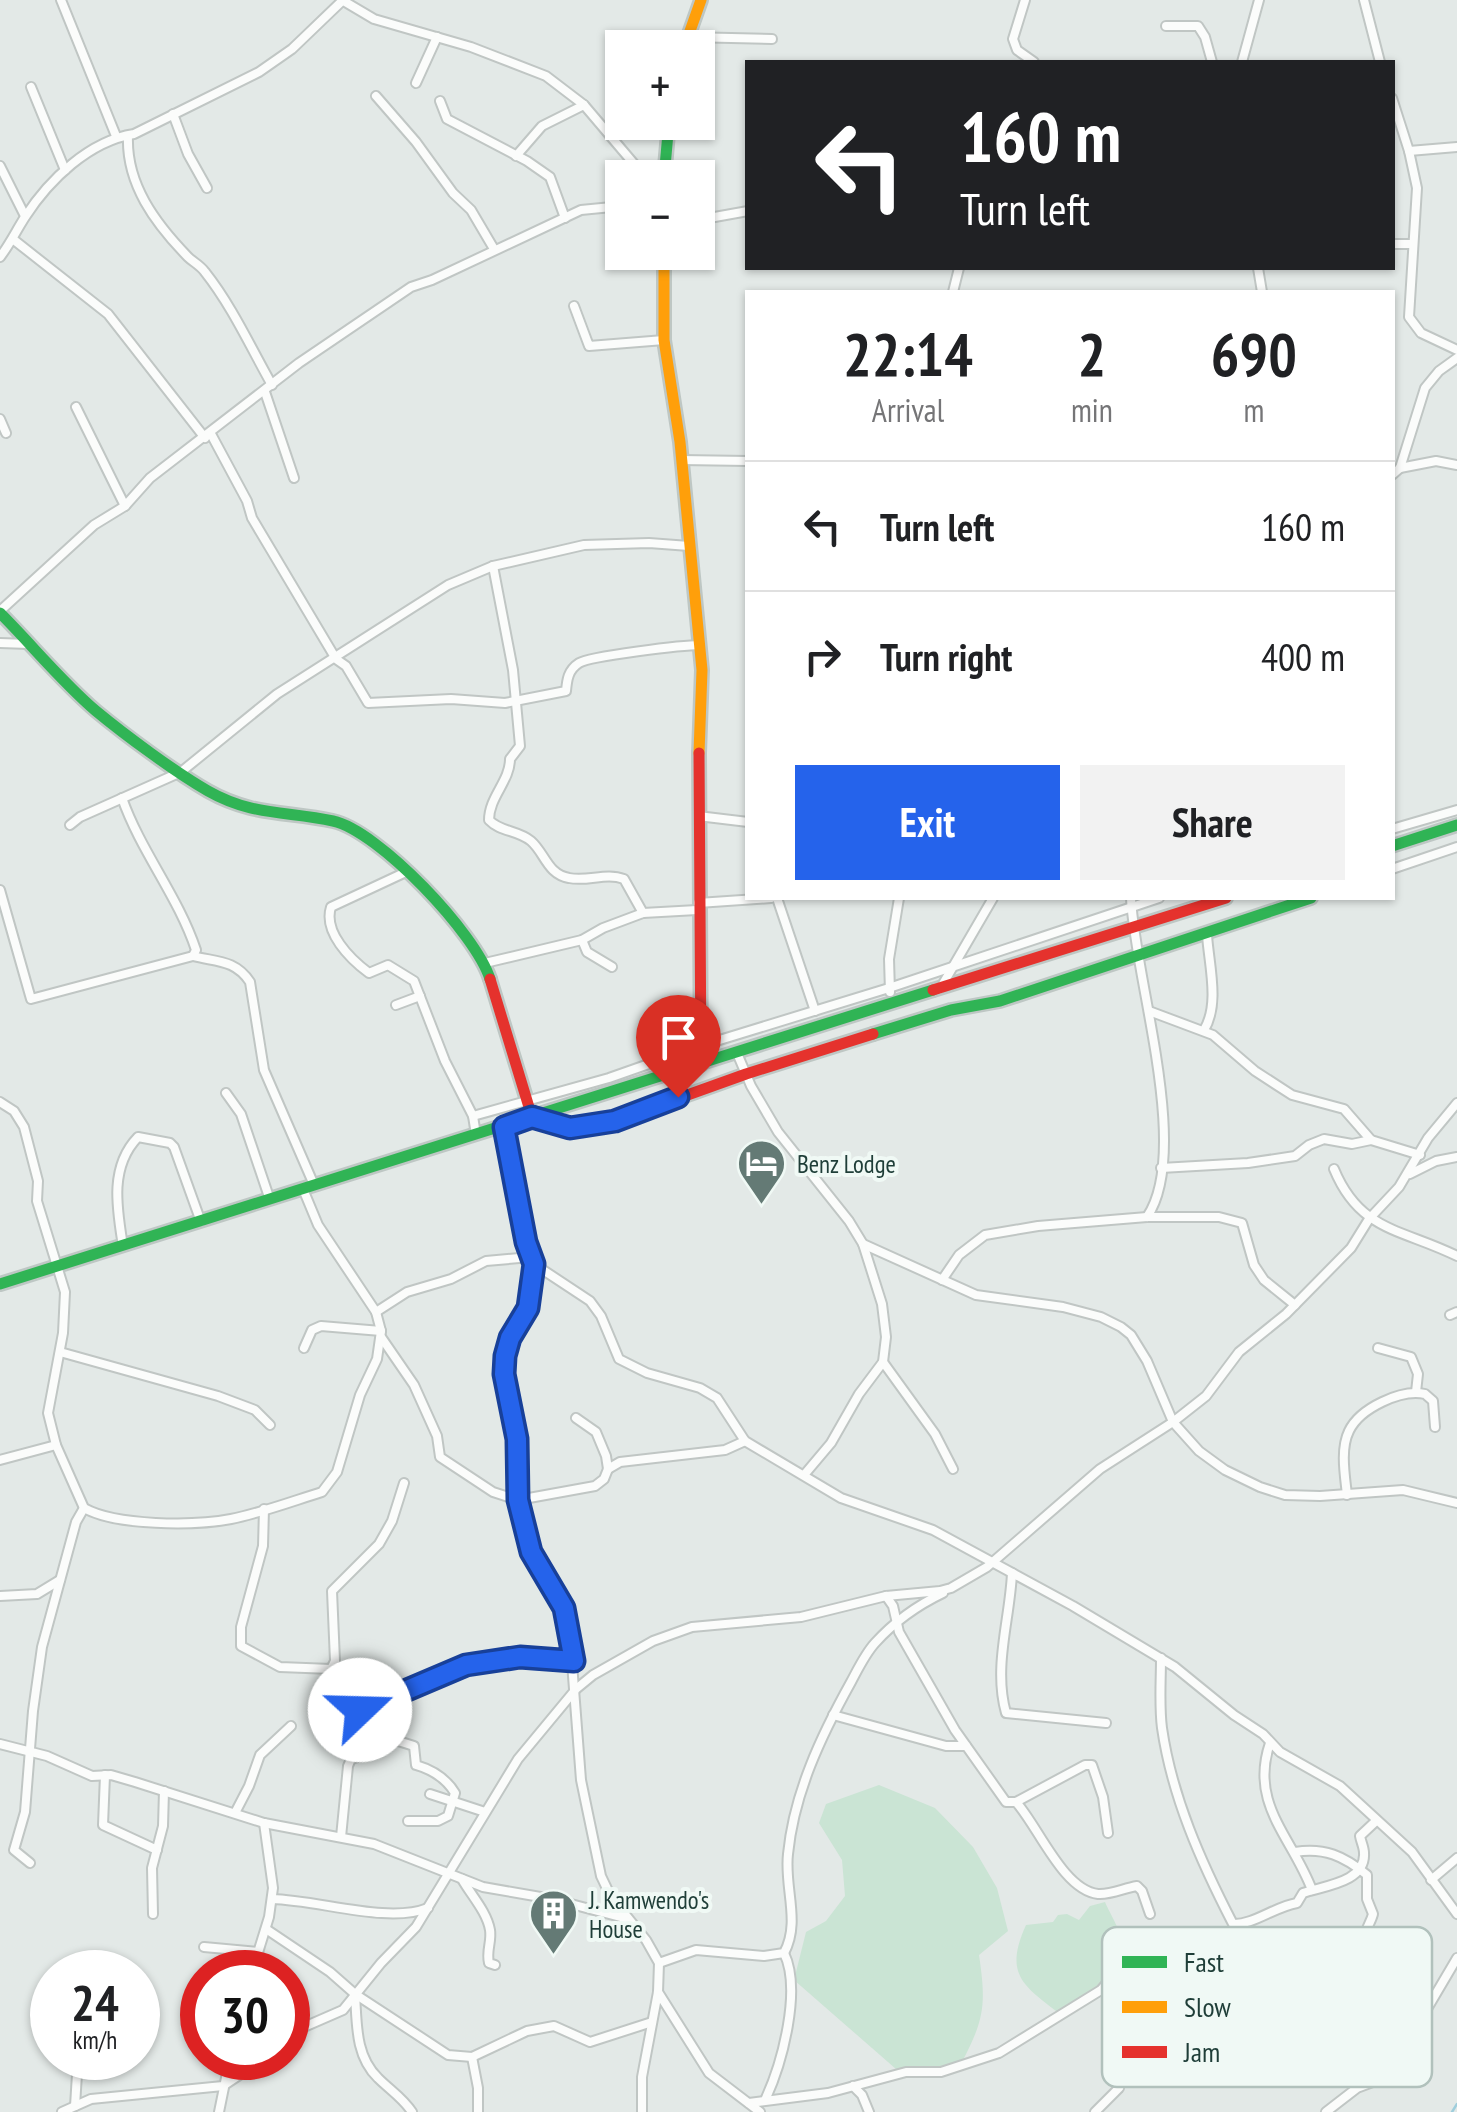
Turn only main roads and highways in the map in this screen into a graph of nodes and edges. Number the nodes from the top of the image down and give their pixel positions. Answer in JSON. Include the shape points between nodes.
{"nodes":[{"id":1,"x":702,"y":0,"type":"edge"},
{"id":2,"x":691,"y":30,"type":"edge"},
{"id":3,"x":664,"y":270,"type":"edge"},
{"id":4,"x":0,"y":612,"type":"edge"},
{"id":5,"x":1457,"y":826,"type":"edge"},
{"id":6,"x":1395,"y":845,"type":"edge"},
{"id":7,"x":1220,"y":900,"type":"edge"},
{"id":8,"x":1305,"y":900,"type":"edge"},
{"id":9,"x":700,"y":1064,"type":"junction"},
{"id":10,"x":532,"y":1117,"type":"junction"},
{"id":11,"x":0,"y":1284,"type":"edge"}],
"edges":[{"from":1,"to":2,"type":"main road"},
{"from":3,"to":9,"type":"main road","via":[[664,340],[700,645]]},
{"from":4,"to":10,"type":"main road","via":[[96,711],[181,772],[232,803],[360,830],[435,898],[485,963]]},
{"from":5,"to":6,"type":"main road"},
{"from":7,"to":9,"type":"main road"},
{"from":8,"to":10,"type":"main road","via":[[615,1121],[570,1128]]},
{"from":9,"to":10,"type":"main road"},
{"from":10,"to":11,"type":"main road"}]}
